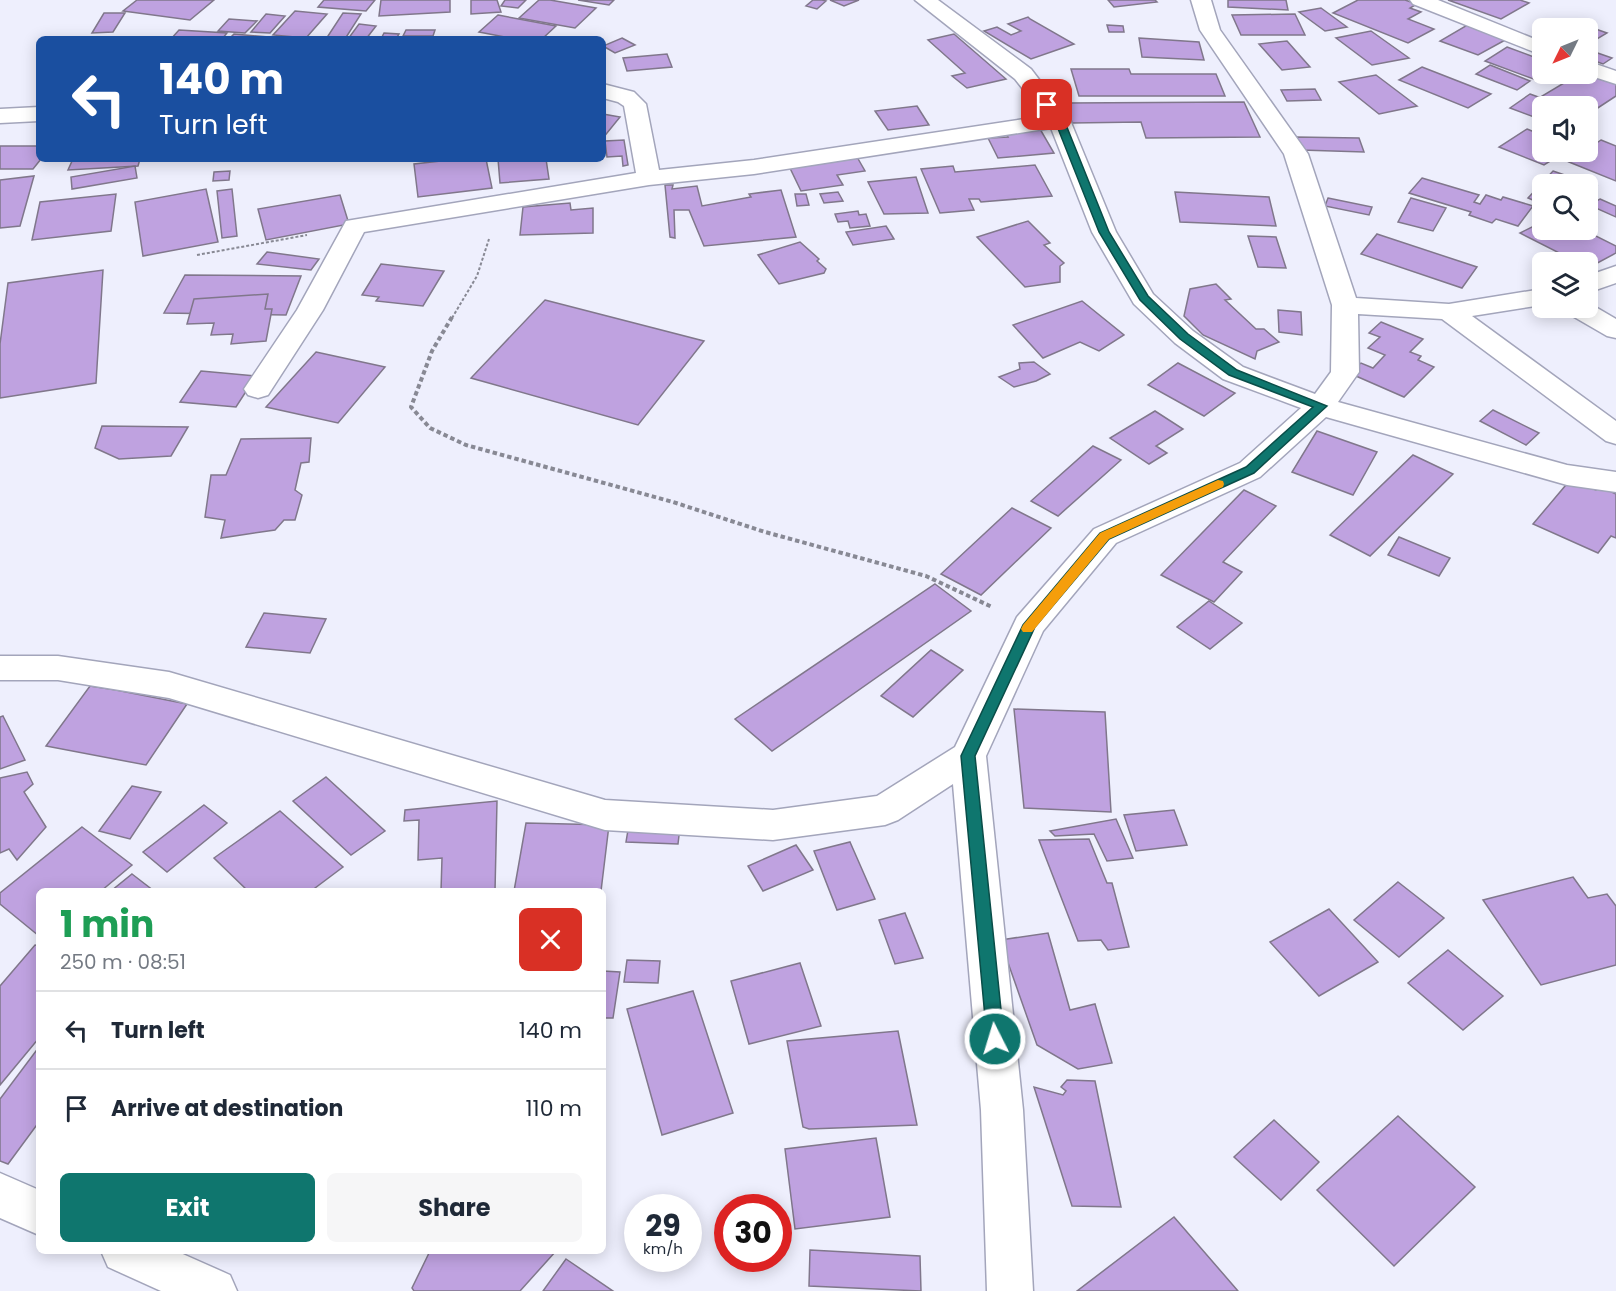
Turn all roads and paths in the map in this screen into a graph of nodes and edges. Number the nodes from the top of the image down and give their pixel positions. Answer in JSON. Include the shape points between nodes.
{"nodes":[{"id":1,"x":925,"y":0,"type":"edge"},
{"id":2,"x":1202,"y":0,"type":"edge"},
{"id":3,"x":1420,"y":0,"type":"edge"},
{"id":4,"x":1532,"y":45,"type":"edge"},
{"id":5,"x":1598,"y":71,"type":"edge"},
{"id":6,"x":1616,"y":78,"type":"edge"},
{"id":7,"x":606,"y":92,"type":"edge"},
{"id":8,"x":36,"y":114,"type":"edge"},
{"id":9,"x":0,"y":116,"type":"edge"},
{"id":10,"x":1059,"y":120,"type":"junction"},
{"id":11,"x":649,"y":178,"type":"junction"},
{"id":12,"x":497,"y":203,"type":"junction"},
{"id":13,"x":355,"y":226,"type":"junction"},
{"id":14,"x":197,"y":255,"type":"dead end"},
{"id":15,"x":1616,"y":274,"type":"edge"},
{"id":16,"x":1598,"y":281,"type":"edge"},
{"id":17,"x":1532,"y":299,"type":"edge"},
{"id":18,"x":1345,"y":305,"type":"junction"},
{"id":19,"x":1449,"y":312,"type":"junction"},
{"id":20,"x":1595,"y":318,"type":"edge"},
{"id":21,"x":1616,"y":330,"type":"edge"},
{"id":22,"x":258,"y":389,"type":"dead end"},
{"id":23,"x":1321,"y":406,"type":"junction"},
{"id":24,"x":1616,"y":435,"type":"edge"},
{"id":25,"x":1616,"y":482,"type":"edge"},
{"id":26,"x":1029,"y":625,"type":"junction"},
{"id":27,"x":0,"y":668,"type":"edge"},
{"id":28,"x":968,"y":756,"type":"junction"},
{"id":29,"x":0,"y":1196,"type":"edge"},
{"id":30,"x":36,"y":1212,"type":"edge"},
{"id":31,"x":131,"y":1254,"type":"edge"},
{"id":32,"x":214,"y":1291,"type":"edge"},
{"id":33,"x":1010,"y":1291,"type":"edge"}],
"edges":[{"from":1,"to":10,"type":"street","via":[[1023,74]]},
{"from":2,"to":18,"type":"street","via":[[1210,30],[1296,154]]},
{"from":3,"to":4,"type":"street"},
{"from":5,"to":6,"type":"street"},
{"from":7,"to":11,"type":"street","via":[[635,104]]},
{"from":8,"to":9,"type":"street"},
{"from":10,"to":11,"type":"street","via":[[754,167]]},
{"from":10,"to":23,"type":"street","via":[[1104,232],[1143,298],[1184,337],[1233,373]]},
{"from":11,"to":12,"type":"street"},
{"from":12,"to":13,"type":"street"},
{"from":12,"to":26,"type":"path","via":[[477,276],[432,351],[411,407],[430,429],[466,445],[926,576]]},
{"from":13,"to":14,"type":"path"},
{"from":13,"to":22,"type":"street","via":[[325,287]]},
{"from":15,"to":16,"type":"street"},
{"from":17,"to":19,"type":"street"},
{"from":18,"to":19,"type":"street"},
{"from":18,"to":23,"type":"street","via":[[1345,372]]},
{"from":19,"to":24,"type":"street"},
{"from":20,"to":21,"type":"street"},
{"from":23,"to":25,"type":"street","via":[[1567,475]]},
{"from":23,"to":26,"type":"street","via":[[1250,470],[1105,536]]},
{"from":26,"to":28,"type":"street"},
{"from":27,"to":28,"type":"street","via":[[58,668],[168,685],[605,815],[773,825],[885,810]]},
{"from":28,"to":33,"type":"street","via":[[1002,1110]]},
{"from":29,"to":30,"type":"street"},
{"from":31,"to":32,"type":"street"}]}
